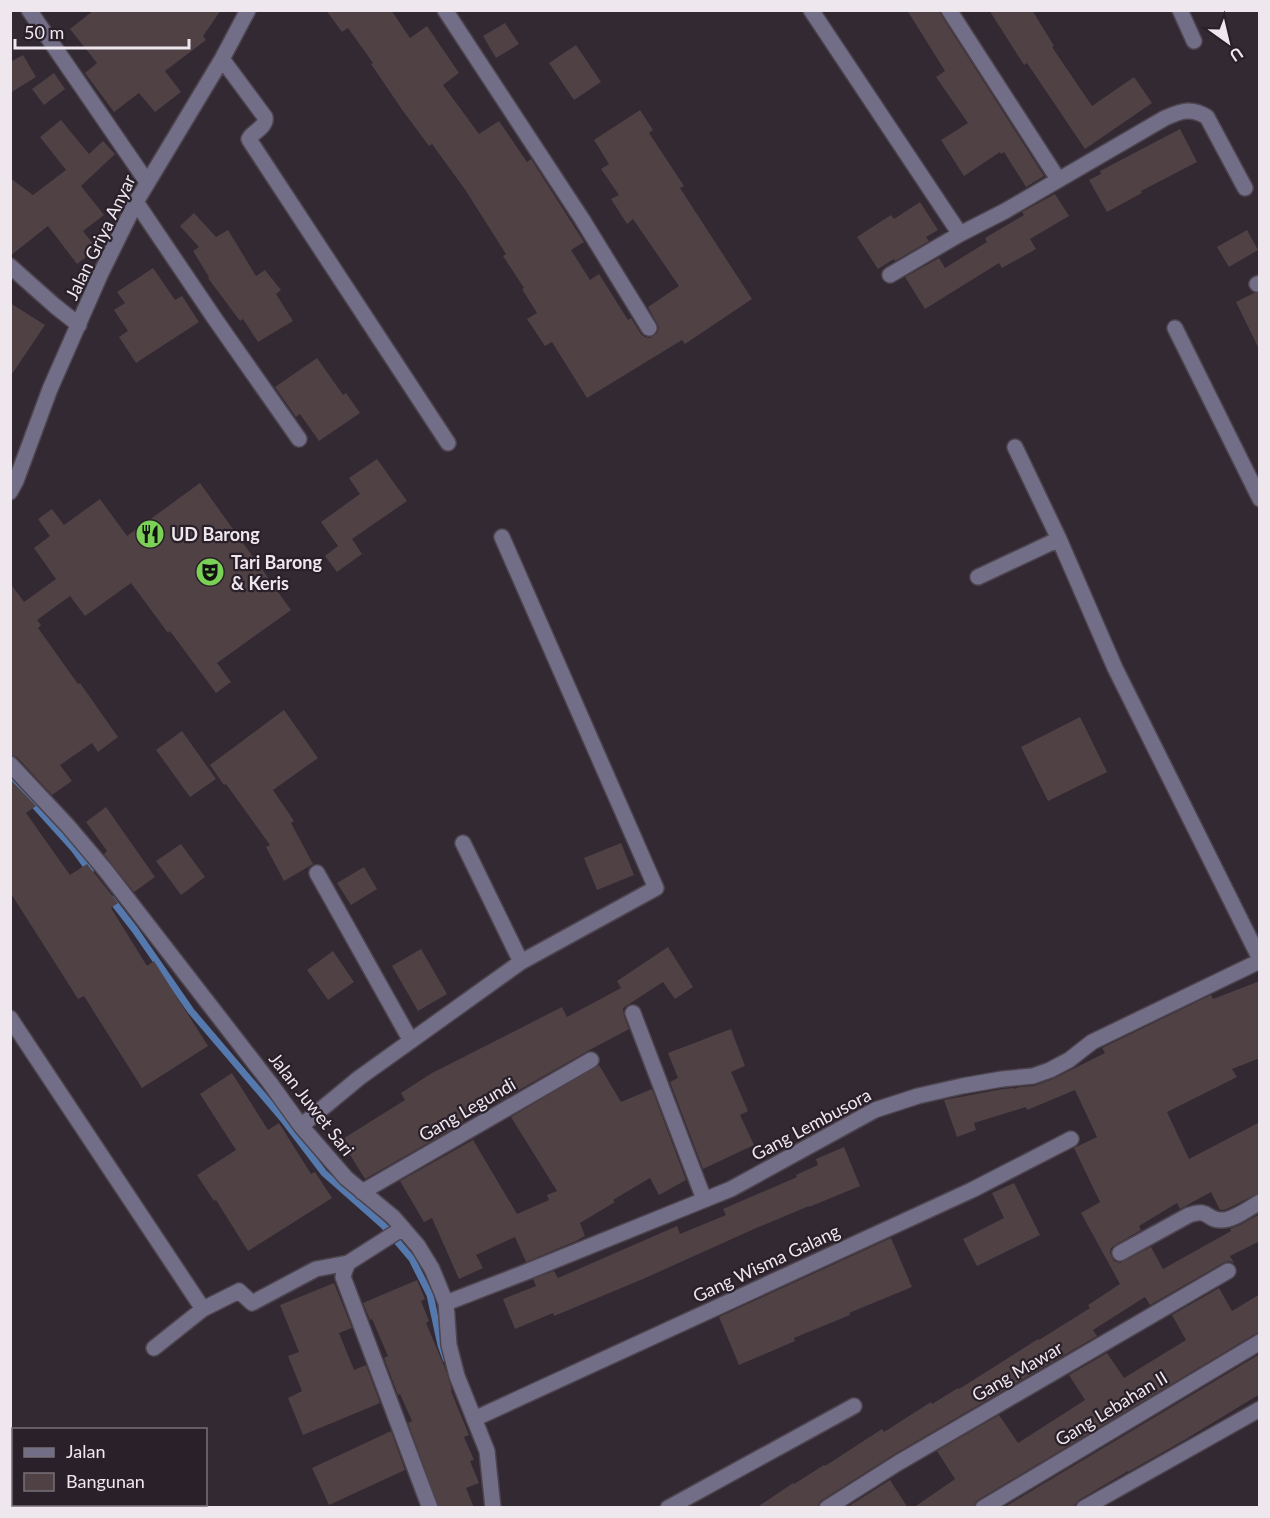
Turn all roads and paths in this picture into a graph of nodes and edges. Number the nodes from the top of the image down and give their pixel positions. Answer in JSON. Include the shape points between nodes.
{"nodes":[{"id":1,"x":29,"y":10,"type":"edge"},
{"id":2,"x":248,"y":10,"type":"edge"},
{"id":3,"x":444,"y":10,"type":"edge"},
{"id":4,"x":811,"y":10,"type":"edge"},
{"id":5,"x":948,"y":10,"type":"edge"},
{"id":6,"x":1180,"y":10,"type":"edge"},
{"id":7,"x":1194,"y":41,"type":"dead end"},
{"id":8,"x":222,"y":59,"type":"junction"},
{"id":9,"x":1058,"y":180,"type":"junction"},
{"id":10,"x":147,"y":182,"type":"junction"},
{"id":11,"x":1245,"y":188,"type":"dead end"},
{"id":12,"x":136,"y":202,"type":"junction"},
{"id":13,"x":960,"y":234,"type":"junction"},
{"id":14,"x":10,"y":266,"type":"edge"},
{"id":15,"x":890,"y":275,"type":"dead end"},
{"id":16,"x":79,"y":325,"type":"junction"},
{"id":17,"x":649,"y":328,"type":"dead end"},
{"id":18,"x":1175,"y":328,"type":"dead end"},
{"id":19,"x":299,"y":440,"type":"dead end"},
{"id":20,"x":448,"y":444,"type":"dead end"},
{"id":21,"x":1014,"y":447,"type":"dead end"},
{"id":22,"x":10,"y":492,"type":"edge"},
{"id":23,"x":1260,"y":499,"type":"edge"},
{"id":24,"x":502,"y":537,"type":"dead end"},
{"id":25,"x":1059,"y":539,"type":"junction"},
{"id":26,"x":978,"y":577,"type":"dead end"},
{"id":27,"x":10,"y":764,"type":"edge"},
{"id":28,"x":463,"y":843,"type":"dead end"},
{"id":29,"x":317,"y":873,"type":"dead end"},
{"id":30,"x":1260,"y":960,"type":"edge"},
{"id":31,"x":521,"y":962,"type":"junction"},
{"id":32,"x":633,"y":1014,"type":"dead end"},
{"id":33,"x":10,"y":1018,"type":"edge"},
{"id":34,"x":411,"y":1041,"type":"junction"},
{"id":35,"x":591,"y":1060,"type":"dead end"},
{"id":36,"x":301,"y":1126,"type":"junction"},
{"id":37,"x":1071,"y":1139,"type":"dead end"},
{"id":38,"x":362,"y":1192,"type":"junction"},
{"id":39,"x":704,"y":1199,"type":"junction"},
{"id":40,"x":1260,"y":1202,"type":"edge"},
{"id":41,"x":403,"y":1228,"type":"junction"},
{"id":42,"x":1120,"y":1253,"type":"dead end"},
{"id":43,"x":348,"y":1263,"type":"junction"},
{"id":44,"x":1228,"y":1271,"type":"dead end"},
{"id":45,"x":446,"y":1303,"type":"junction"},
{"id":46,"x":204,"y":1309,"type":"junction"},
{"id":47,"x":1260,"y":1342,"type":"edge"},
{"id":48,"x":154,"y":1348,"type":"dead end"},
{"id":49,"x":854,"y":1406,"type":"dead end"},
{"id":50,"x":1260,"y":1409,"type":"edge"},
{"id":51,"x":474,"y":1419,"type":"junction"},
{"id":52,"x":430,"y":1508,"type":"edge"},
{"id":53,"x":493,"y":1508,"type":"edge"},
{"id":54,"x":668,"y":1508,"type":"edge"},
{"id":55,"x":827,"y":1508,"type":"edge"},
{"id":56,"x":983,"y":1508,"type":"edge"},
{"id":57,"x":1084,"y":1508,"type":"edge"}],
"edges":[{"from":1,"to":10,"type":"street"},
{"from":2,"to":8,"type":"street","name":"Jalan Griya Anyar"},
{"from":3,"to":17,"type":"street"},
{"from":4,"to":13,"type":"street"},
{"from":5,"to":9,"type":"street"},
{"from":6,"to":7,"type":"street"},
{"from":8,"to":10,"type":"street","name":"Jalan Griya Anyar"},
{"from":8,"to":20,"type":"street","via":[[265,117],[250,141]]},
{"from":9,"to":11,"type":"street","via":[[1165,118],[1190,110],[1208,117]]},
{"from":9,"to":13,"type":"street"},
{"from":10,"to":12,"type":"street","name":"Jalan Griya Anyar"},
{"from":12,"to":16,"type":"street","name":"Jalan Griya Anyar"},
{"from":12,"to":19,"type":"street"},
{"from":13,"to":15,"type":"street"},
{"from":14,"to":16,"type":"street"},
{"from":16,"to":22,"type":"street","name":"Jalan Griya Anyar"},
{"from":18,"to":23,"type":"street"},
{"from":21,"to":25,"type":"street"},
{"from":24,"to":31,"type":"street","via":[[656,888]]},
{"from":25,"to":26,"type":"street"},
{"from":25,"to":30,"type":"street","via":[[1115,668]]},
{"from":27,"to":36,"type":"street","name":"Jalan Juwet Sari","via":[[106,871]]},
{"from":28,"to":31,"type":"street"},
{"from":29,"to":34,"type":"street"},
{"from":30,"to":39,"type":"street","name":"Gang Lembusora","via":[[1092,1042],[1050,1070],[951,1088],[875,1110],[731,1189]]},
{"from":31,"to":34,"type":"street"},
{"from":32,"to":39,"type":"street"},
{"from":33,"to":46,"type":"street"},
{"from":34,"to":36,"type":"street"},
{"from":35,"to":38,"type":"street","name":"Gang Legundi"},
{"from":36,"to":38,"type":"street","name":"Jalan Juwet Sari"},
{"from":37,"to":51,"type":"street","name":"Gang Wisma Galang","via":[[972,1190]]},
{"from":38,"to":41,"type":"street","name":"Jalan Juwet Sari"},
{"from":39,"to":45,"type":"street","name":"Gang Lembusora"},
{"from":40,"to":42,"type":"street","via":[[1218,1221],[1197,1212]]},
{"from":41,"to":43,"type":"street"},
{"from":41,"to":45,"type":"street","name":"Jalan Juwet Sari","via":[[432,1269]]},
{"from":43,"to":46,"type":"street","via":[[316,1269],[252,1303],[239,1291]]},
{"from":43,"to":52,"type":"street","via":[[343,1276]]},
{"from":44,"to":55,"type":"street","name":"Gang Mawar"},
{"from":45,"to":51,"type":"street","name":"Jalan Juwet Sari","via":[[448,1345]]},
{"from":46,"to":48,"type":"street"},
{"from":47,"to":56,"type":"street","name":"Gang Lebahan II"},
{"from":49,"to":54,"type":"street"},
{"from":50,"to":57,"type":"street"},
{"from":51,"to":53,"type":"street","name":"Jalan Juwet Sari","via":[[487,1451]]}]}
